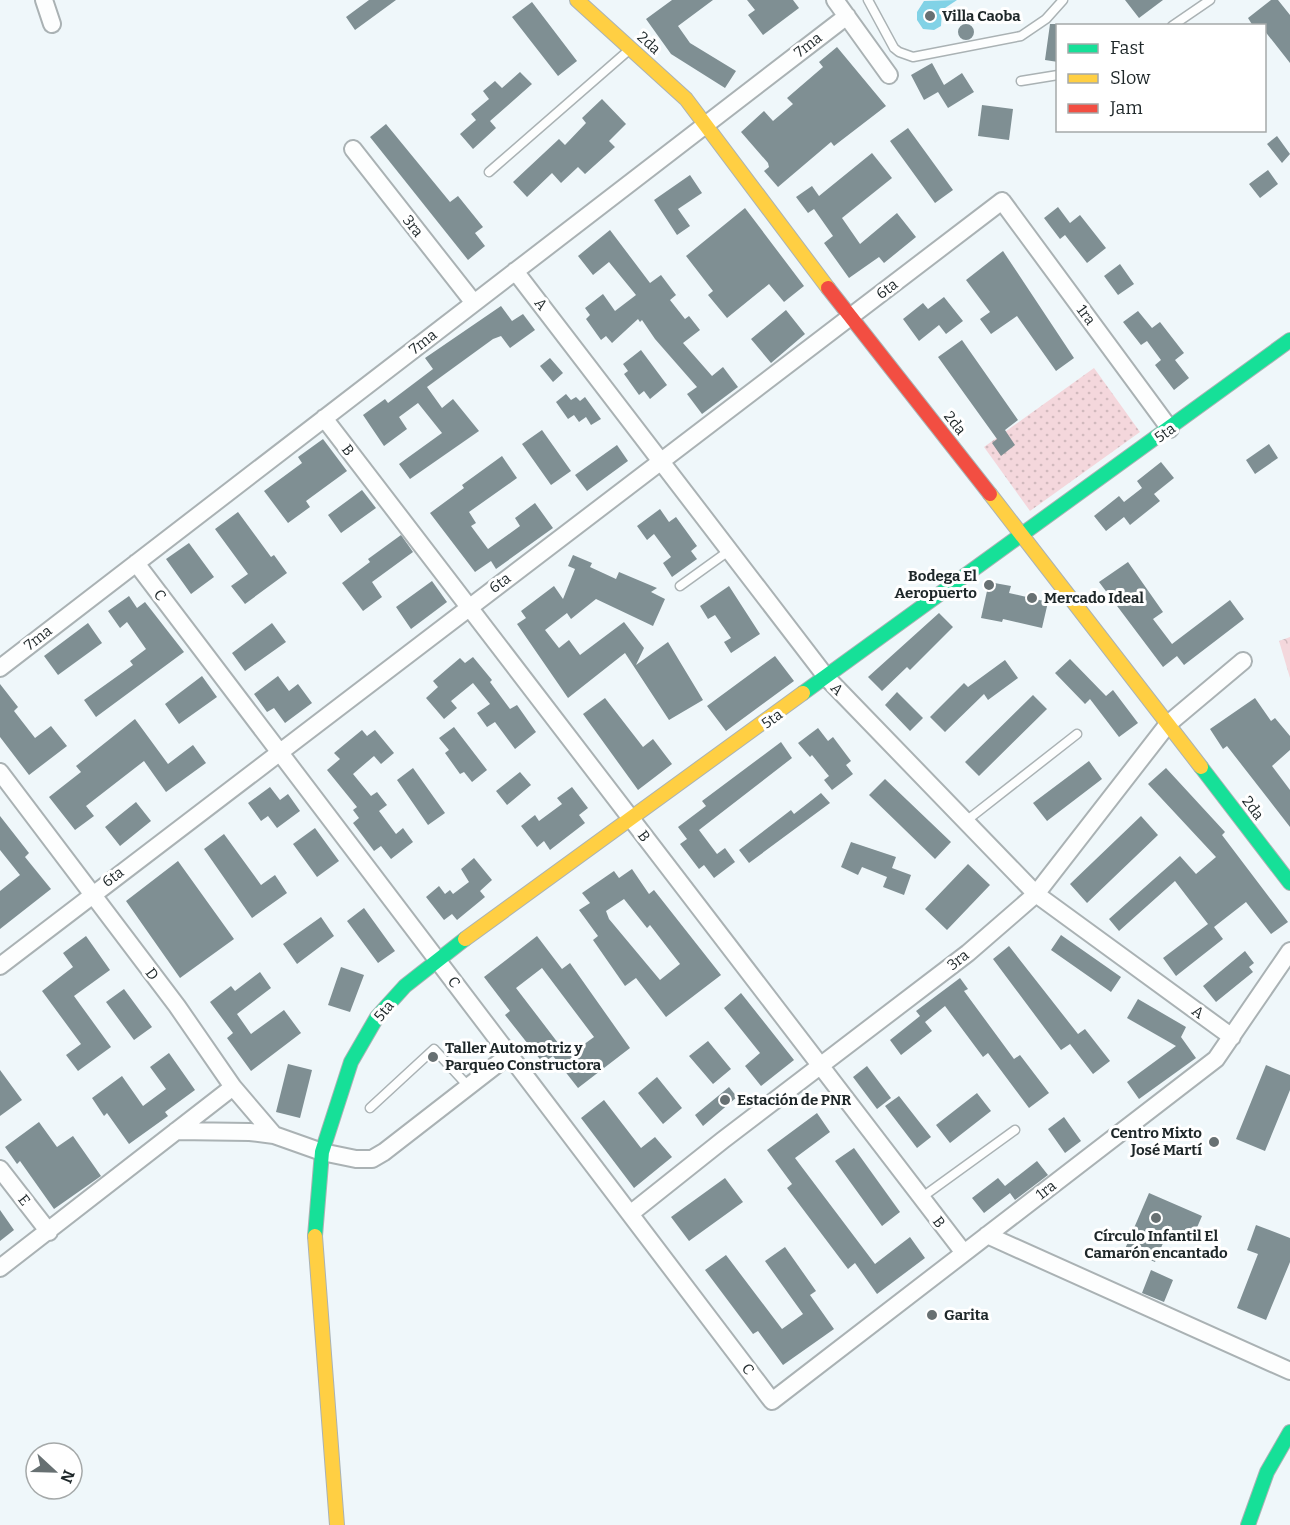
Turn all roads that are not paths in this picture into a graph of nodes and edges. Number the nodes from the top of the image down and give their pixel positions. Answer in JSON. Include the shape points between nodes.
{"nodes":[{"id":1,"x":44,"y":0,"type":"edge"},
{"id":2,"x":577,"y":0,"type":"edge"},
{"id":3,"x":835,"y":0,"type":"edge"},
{"id":4,"x":868,"y":0,"type":"edge"},
{"id":5,"x":1063,"y":0,"type":"edge"},
{"id":6,"x":1210,"y":0,"type":"edge"},
{"id":7,"x":847,"y":16,"type":"junction"},
{"id":8,"x":52,"y":24,"type":"dead end"},
{"id":9,"x":1175,"y":24,"type":"edge"},
{"id":10,"x":630,"y":49,"type":"junction"},
{"id":11,"x":889,"y":75,"type":"dead end"},
{"id":12,"x":1056,"y":75,"type":"edge"},
{"id":13,"x":1021,"y":81,"type":"dead end"},
{"id":14,"x":705,"y":125,"type":"junction"},
{"id":15,"x":353,"y":149,"type":"dead end"},
{"id":16,"x":489,"y":172,"type":"dead end"},
{"id":17,"x":1002,"y":201,"type":"joint"},
{"id":18,"x":515,"y":271,"type":"junction"},
{"id":19,"x":474,"y":303,"type":"junction"},
{"id":20,"x":850,"y":317,"type":"junction"},
{"id":21,"x":1290,"y":340,"type":"edge"},
{"id":22,"x":324,"y":418,"type":"junction"},
{"id":23,"x":1170,"y":429,"type":"junction"},
{"id":24,"x":662,"y":460,"type":"junction"},
{"id":25,"x":1057,"y":510,"type":"junction"},
{"id":26,"x":1022,"y":536,"type":"junction"},
{"id":27,"x":730,"y":550,"type":"junction"},
{"id":28,"x":136,"y":563,"type":"junction"},
{"id":29,"x":1051,"y":572,"type":"junction"},
{"id":30,"x":680,"y":586,"type":"dead end"},
{"id":31,"x":468,"y":607,"type":"junction"},
{"id":32,"x":1243,"y":661,"type":"dead end"},
{"id":33,"x":0,"y":668,"type":"edge"},
{"id":34,"x":827,"y":678,"type":"junction"},
{"id":35,"x":1168,"y":724,"type":"junction"},
{"id":36,"x":1077,"y":734,"type":"dead end"},
{"id":37,"x":278,"y":751,"type":"junction"},
{"id":38,"x":0,"y":772,"type":"edge"},
{"id":39,"x":632,"y":820,"type":"junction"},
{"id":40,"x":966,"y":821,"type":"junction"},
{"id":41,"x":1290,"y":883,"type":"edge"},
{"id":42,"x":91,"y":894,"type":"junction"},
{"id":43,"x":1036,"y":894,"type":"junction"},
{"id":44,"x":1290,"y":951,"type":"edge"},
{"id":45,"x":436,"y":960,"type":"junction"},
{"id":46,"x":0,"y":966,"type":"edge"},
{"id":47,"x":1232,"y":1037,"type":"junction"},
{"id":48,"x":508,"y":1055,"type":"junction"},
{"id":49,"x":819,"y":1065,"type":"junction"},
{"id":50,"x":468,"y":1086,"type":"junction"},
{"id":51,"x":234,"y":1087,"type":"junction"},
{"id":52,"x":370,"y":1108,"type":"dead end"},
{"id":53,"x":1015,"y":1130,"type":"dead end"},
{"id":54,"x":176,"y":1131,"type":"junction"},
{"id":55,"x":274,"y":1136,"type":"junction"},
{"id":56,"x":322,"y":1152,"type":"junction"},
{"id":57,"x":0,"y":1169,"type":"edge"},
{"id":58,"x":921,"y":1198,"type":"junction"},
{"id":59,"x":630,"y":1214,"type":"junction"},
{"id":60,"x":49,"y":1232,"type":"junction"},
{"id":61,"x":987,"y":1235,"type":"junction"},
{"id":62,"x":964,"y":1253,"type":"junction"},
{"id":63,"x":0,"y":1268,"type":"edge"},
{"id":64,"x":1290,"y":1371,"type":"edge"},
{"id":65,"x":772,"y":1401,"type":"joint"},
{"id":66,"x":1290,"y":1432,"type":"edge"},
{"id":67,"x":337,"y":1525,"type":"edge"},
{"id":68,"x":1248,"y":1525,"type":"edge"}],
"edges":[{"from":1,"to":8,"type":"street"},
{"from":2,"to":10,"type":"street","name":"2da"},
{"from":3,"to":7,"type":"street"},
{"from":4,"to":5,"type":"lane","via":[[894,48],[913,57],[1021,36],[1046,19]]},
{"from":6,"to":9,"type":"lane"},
{"from":7,"to":11,"type":"street"},
{"from":7,"to":14,"type":"street","name":"7ma"},
{"from":10,"to":14,"type":"street","name":"2da","via":[[686,99]]},
{"from":10,"to":16,"type":"lane"},
{"from":12,"to":13,"type":"lane"},
{"from":14,"to":18,"type":"street","name":"7ma"},
{"from":14,"to":20,"type":"street","name":"2da"},
{"from":15,"to":19,"type":"street","name":"3ra"},
{"from":17,"to":20,"type":"street","name":"6ta"},
{"from":17,"to":23,"type":"street","name":"1ra"},
{"from":18,"to":19,"type":"street","name":"7ma"},
{"from":18,"to":24,"type":"street","name":"A"},
{"from":19,"to":22,"type":"street","name":"7ma"},
{"from":20,"to":24,"type":"street","name":"6ta"},
{"from":20,"to":26,"type":"street","name":"2da"},
{"from":21,"to":23,"type":"street","name":"5ta"},
{"from":22,"to":28,"type":"street","name":"7ma"},
{"from":22,"to":31,"type":"street","name":"B"},
{"from":23,"to":25,"type":"street","name":"5ta"},
{"from":24,"to":27,"type":"street","name":"A"},
{"from":24,"to":31,"type":"street","name":"6ta"},
{"from":25,"to":26,"type":"street","name":"5ta"},
{"from":25,"to":29,"type":"street","via":[[1048,537]]},
{"from":26,"to":29,"type":"street","name":"2da"},
{"from":26,"to":34,"type":"street","name":"5ta"},
{"from":27,"to":30,"type":"lane"},
{"from":27,"to":34,"type":"street","name":"A"},
{"from":28,"to":33,"type":"street","name":"7ma"},
{"from":28,"to":37,"type":"street","name":"C"},
{"from":29,"to":35,"type":"street","name":"2da"},
{"from":31,"to":37,"type":"street","name":"6ta"},
{"from":31,"to":39,"type":"street","name":"B"},
{"from":32,"to":35,"type":"street","name":"3ra"},
{"from":34,"to":39,"type":"street","name":"5ta"},
{"from":34,"to":40,"type":"street","name":"A"},
{"from":35,"to":41,"type":"street","name":"2da"},
{"from":35,"to":43,"type":"street","name":"3ra"},
{"from":36,"to":40,"type":"lane"},
{"from":37,"to":42,"type":"street","name":"6ta"},
{"from":37,"to":45,"type":"street","name":"C"},
{"from":38,"to":42,"type":"street","name":"D"},
{"from":39,"to":45,"type":"street","name":"5ta"},
{"from":39,"to":49,"type":"street","name":"B"},
{"from":40,"to":43,"type":"street","name":"A"},
{"from":42,"to":46,"type":"street","name":"6ta"},
{"from":42,"to":51,"type":"street","name":"D"},
{"from":43,"to":47,"type":"street","name":"A"},
{"from":43,"to":49,"type":"street","name":"3ra","via":[[968,953]]},
{"from":44,"to":47,"type":"street","name":"1ra"},
{"from":45,"to":48,"type":"street","name":"C"},
{"from":45,"to":56,"type":"street","name":"5ta","via":[[405,986],[378,1017],[351,1062]]},
{"from":47,"to":61,"type":"street","name":"1ra","via":[[1216,1059]]},
{"from":48,"to":50,"type":"street"},
{"from":48,"to":59,"type":"street","name":"C"},
{"from":49,"to":58,"type":"street","name":"B"},
{"from":49,"to":59,"type":"street","name":"3ra"},
{"from":50,"to":52,"type":"lane","via":[[434,1049]]},
{"from":50,"to":56,"type":"street","via":[[372,1159]]},
{"from":51,"to":54,"type":"street"},
{"from":51,"to":55,"type":"street","name":"D"},
{"from":53,"to":58,"type":"lane"},
{"from":54,"to":55,"type":"street"},
{"from":54,"to":60,"type":"street"},
{"from":55,"to":56,"type":"street"},
{"from":56,"to":67,"type":"street","name":"5ta","via":[[314,1247]]},
{"from":57,"to":60,"type":"street","name":"E"},
{"from":58,"to":62,"type":"street","name":"B"},
{"from":59,"to":65,"type":"street","name":"C"},
{"from":60,"to":63,"type":"street"},
{"from":61,"to":62,"type":"street","name":"1ra"},
{"from":61,"to":64,"type":"street"},
{"from":62,"to":65,"type":"street","name":"1ra"},
{"from":66,"to":68,"type":"street","via":[[1267,1472]]}]}
